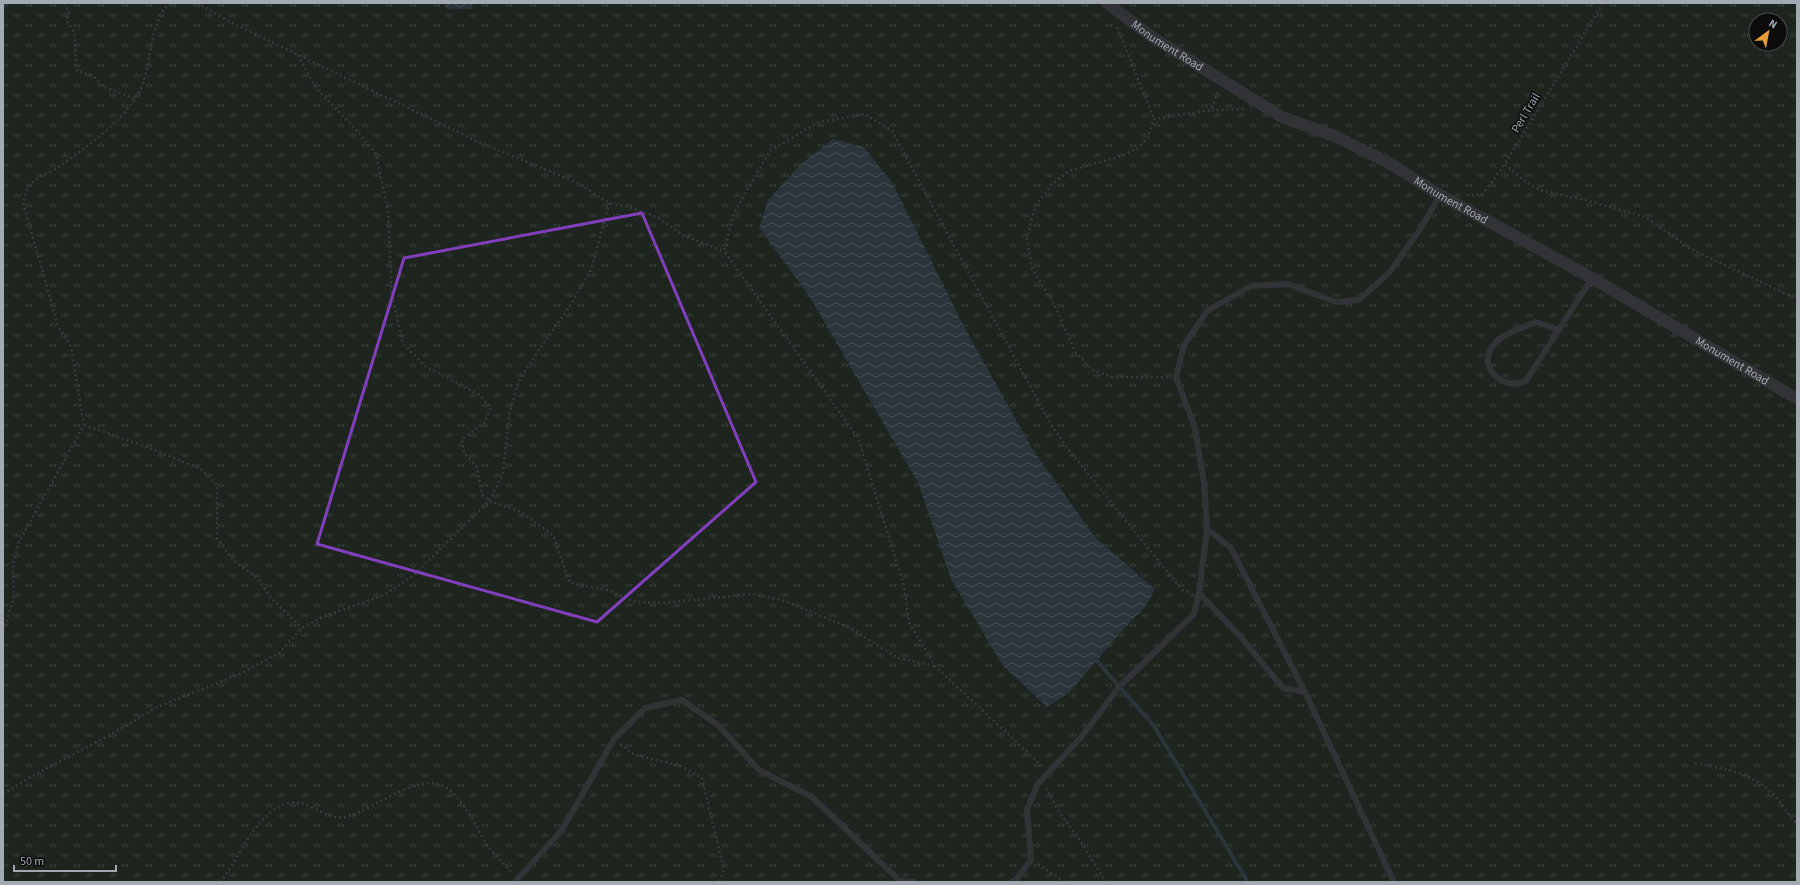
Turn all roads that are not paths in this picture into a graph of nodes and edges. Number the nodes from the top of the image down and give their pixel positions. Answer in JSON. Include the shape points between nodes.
{"nodes":[{"id":1,"x":1107,"y":3,"type":"edge"},
{"id":2,"x":1440,"y":195,"type":"junction"},
{"id":3,"x":1592,"y":278,"type":"junction"},
{"id":4,"x":1559,"y":330,"type":"junction"},
{"id":5,"x":1797,"y":398,"type":"edge"},
{"id":6,"x":1207,"y":529,"type":"junction"},
{"id":7,"x":1199,"y":593,"type":"junction"},
{"id":8,"x":1305,"y":692,"type":"junction"},
{"id":9,"x":516,"y":880,"type":"edge"},
{"id":10,"x":914,"y":882,"type":"edge"},
{"id":11,"x":1011,"y":882,"type":"edge"},
{"id":12,"x":1394,"y":882,"type":"edge"}],
"edges":[{"from":1,"to":2,"type":"street","name":"Monument Road","via":[[1152,37],[1282,117],[1344,140],[1389,163]]},
{"from":2,"to":3,"type":"street","name":"Monument Road"},
{"from":2,"to":6,"type":"lane","via":[[1421,228],[1389,273],[1359,300],[1336,302],[1288,284],[1251,286],[1207,312],[1184,345],[1176,377],[1195,428],[1204,483]]},
{"from":3,"to":4,"type":"lane"},
{"from":3,"to":5,"type":"street","name":"Monument Road"},
{"from":4,"to":4,"type":"lane","via":[[1526,381],[1508,384],[1493,374],[1489,356],[1490,350],[1498,340],[1536,322]]},
{"from":6,"to":7,"type":"lane"},
{"from":6,"to":8,"type":"lane","via":[[1231,548]]},
{"from":7,"to":8,"type":"lane","via":[[1283,688]]},
{"from":7,"to":11,"type":"lane","via":[[1194,614],[1119,687],[1082,736],[1038,784],[1027,809],[1031,860],[1015,881]]},
{"from":8,"to":12,"type":"lane"},
{"from":9,"to":10,"type":"lane","via":[[562,830],[614,739],[645,708],[682,700],[718,725],[759,770],[812,797],[900,881]]}]}
